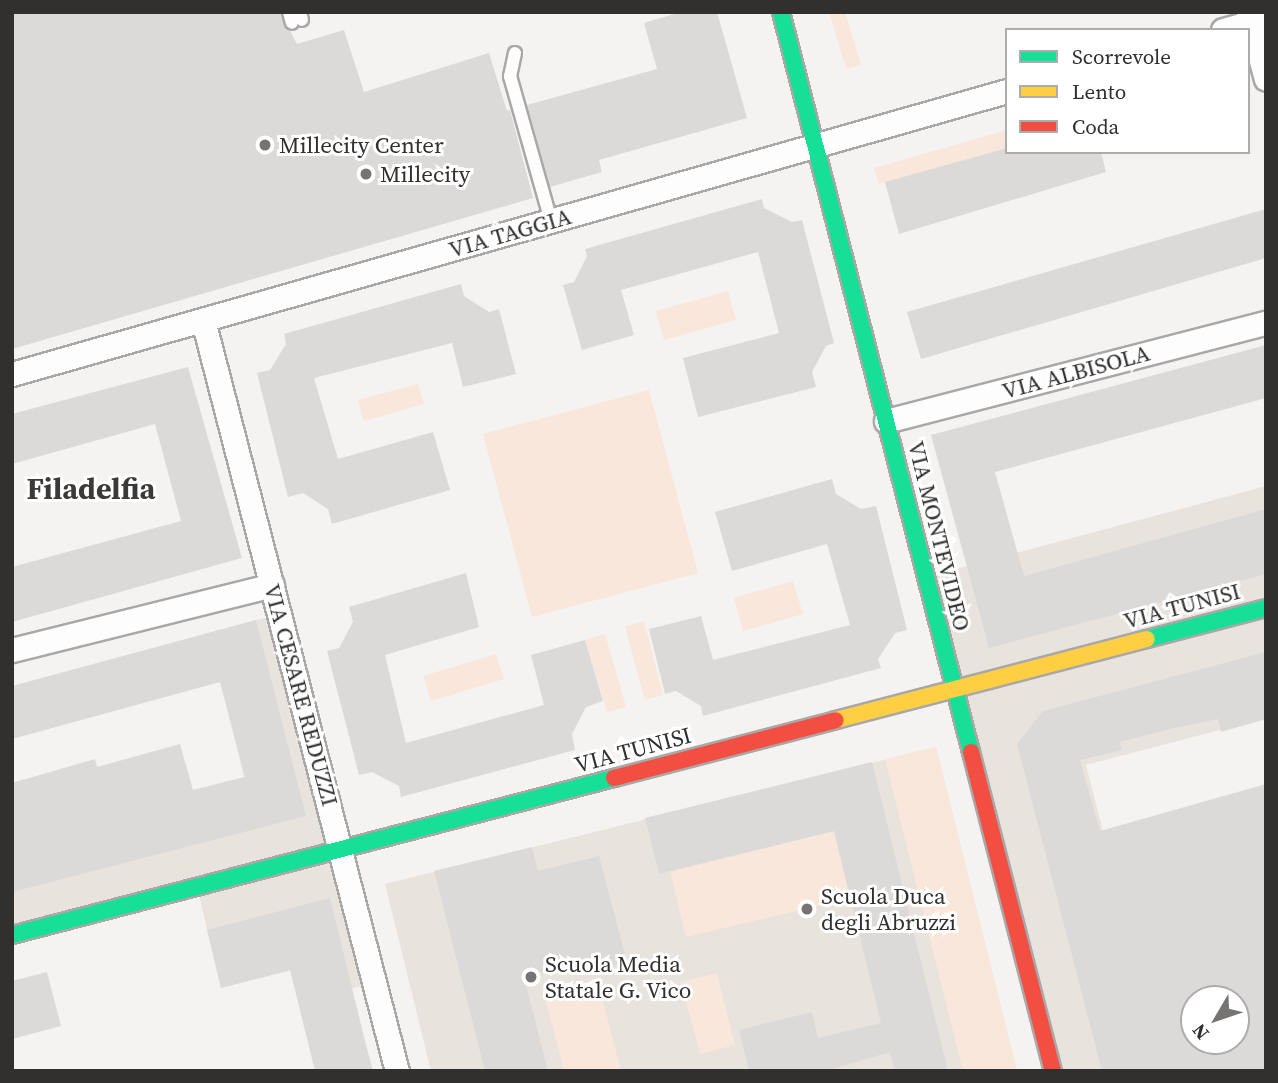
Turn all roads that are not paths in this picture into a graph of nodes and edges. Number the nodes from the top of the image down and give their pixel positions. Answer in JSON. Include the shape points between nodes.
{"nodes":[{"id":1,"x":781,"y":12,"type":"edge"},
{"id":2,"x":1254,"y":17,"type":"edge"},
{"id":3,"x":1228,"y":28,"type":"edge"},
{"id":4,"x":515,"y":53,"type":"dead end"},
{"id":5,"x":1266,"y":79,"type":"edge"},
{"id":6,"x":1005,"y":92,"type":"edge"},
{"id":7,"x":815,"y":145,"type":"junction"},
{"id":8,"x":551,"y":221,"type":"junction"},
{"id":9,"x":203,"y":320,"type":"junction"},
{"id":10,"x":1266,"y":323,"type":"edge"},
{"id":11,"x":12,"y":374,"type":"edge"},
{"id":12,"x":886,"y":421,"type":"junction"},
{"id":13,"x":272,"y":585,"type":"junction"},
{"id":14,"x":1266,"y":607,"type":"edge"},
{"id":15,"x":12,"y":650,"type":"edge"},
{"id":16,"x":955,"y":690,"type":"junction"},
{"id":17,"x":341,"y":850,"type":"junction"},
{"id":18,"x":12,"y":935,"type":"edge"},
{"id":19,"x":397,"y":1071,"type":"edge"},
{"id":20,"x":1054,"y":1071,"type":"edge"}],
"edges":[{"from":1,"to":7,"type":"street","name":"VIA MONTEVIDEO"},
{"from":2,"to":3,"type":"street"},
{"from":2,"to":5,"type":"street"},
{"from":4,"to":8,"type":"lane","via":[[510,76]]},
{"from":6,"to":7,"type":"street","name":"VIA TAGGIA"},
{"from":7,"to":8,"type":"street","name":"VIA TAGGIA"},
{"from":7,"to":12,"type":"street","name":"VIA MONTEVIDEO"},
{"from":8,"to":9,"type":"street","name":"VIA TAGGIA"},
{"from":9,"to":11,"type":"street","name":"VIA TAGGIA"},
{"from":9,"to":13,"type":"street","name":"VIA CESARE REDUZZI"},
{"from":10,"to":12,"type":"street","name":"VIA ALBISOLA"},
{"from":12,"to":16,"type":"street","name":"VIA MONTEVIDEO"},
{"from":13,"to":15,"type":"street"},
{"from":13,"to":17,"type":"street","name":"VIA CESARE REDUZZI"},
{"from":14,"to":16,"type":"street","name":"VIA TUNISI"},
{"from":16,"to":17,"type":"street","name":"VIA TUNISI"},
{"from":16,"to":20,"type":"street","name":"VIA MONTEVIDEO"},
{"from":17,"to":18,"type":"street","name":"VIA TUNISI"},
{"from":17,"to":19,"type":"street","name":"VIA CESARE REDUZZI"}]}
